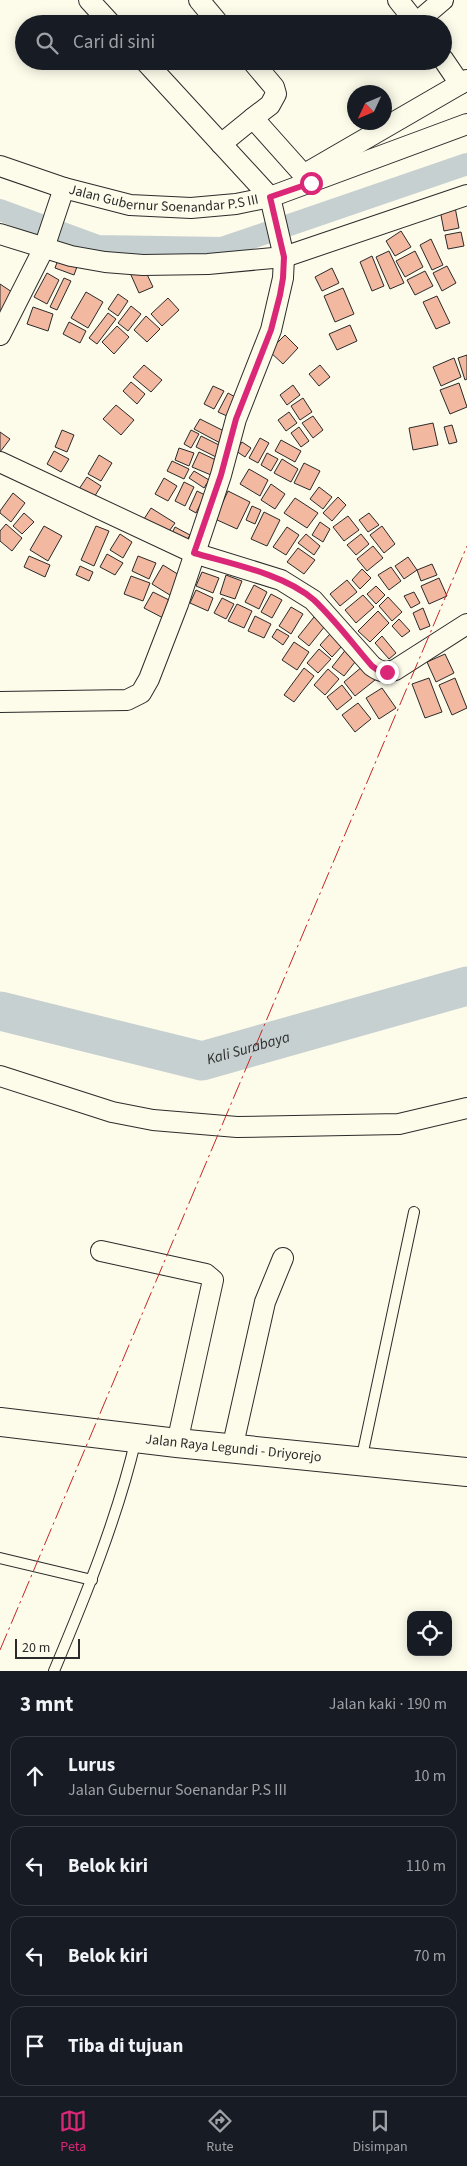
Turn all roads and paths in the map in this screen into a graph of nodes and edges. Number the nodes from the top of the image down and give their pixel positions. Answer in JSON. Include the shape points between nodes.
{"nodes":[{"id":1,"x":89,"y":0,"type":"edge"},
{"id":2,"x":199,"y":0,"type":"edge"},
{"id":3,"x":398,"y":0,"type":"edge"},
{"id":4,"x":443,"y":0,"type":"edge"},
{"id":5,"x":103,"y":15,"type":"edge"},
{"id":6,"x":212,"y":15,"type":"edge"},
{"id":7,"x":410,"y":15,"type":"edge"},
{"id":8,"x":426,"y":15,"type":"edge"},
{"id":9,"x":153,"y":70,"type":"edge"},
{"id":10,"x":260,"y":70,"type":"edge"},
{"id":11,"x":452,"y":70,"type":"edge"},
{"id":12,"x":463,"y":82,"type":"edge"},
{"id":13,"x":253,"y":118,"type":"junction"},
{"id":14,"x":467,"y":124,"type":"edge"},
{"id":15,"x":221,"y":144,"type":"junction"},
{"id":16,"x":0,"y":166,"type":"edge"},
{"id":17,"x":307,"y":179,"type":"junction"},
{"id":18,"x":62,"y":195,"type":"junction"},
{"id":19,"x":467,"y":195,"type":"edge"},
{"id":20,"x":272,"y":204,"type":"junction"},
{"id":21,"x":0,"y":234,"type":"edge"},
{"id":22,"x":46,"y":242,"type":"junction"},
{"id":23,"x":283,"y":253,"type":"junction"},
{"id":24,"x":0,"y":335,"type":"edge"},
{"id":25,"x":0,"y":462,"type":"edge"},
{"id":26,"x":194,"y":553,"type":"junction"},
{"id":27,"x":467,"y":624,"type":"edge"},
{"id":28,"x":0,"y":702,"type":"edge"},
{"id":29,"x":0,"y":1076,"type":"edge"},
{"id":30,"x":467,"y":1108,"type":"edge"},
{"id":31,"x":414,"y":1212,"type":"dead end"},
{"id":32,"x":101,"y":1251,"type":"dead end"},
{"id":33,"x":283,"y":1258,"type":"dead end"},
{"id":34,"x":0,"y":1422,"type":"edge"},
{"id":35,"x":177,"y":1444,"type":"junction"},
{"id":36,"x":232,"y":1449,"type":"junction"},
{"id":37,"x":133,"y":1450,"type":"junction"},
{"id":38,"x":361,"y":1462,"type":"junction"},
{"id":39,"x":467,"y":1472,"type":"edge"},
{"id":40,"x":0,"y":1558,"type":"edge"},
{"id":41,"x":92,"y":1580,"type":"junction"},
{"id":42,"x":54,"y":1671,"type":"edge"}],
"edges":[{"from":1,"to":5,"type":"street"},
{"from":2,"to":6,"type":"street"},
{"from":3,"to":7,"type":"street"},
{"from":4,"to":8,"type":"street"},
{"from":9,"to":15,"type":"street"},
{"from":10,"to":13,"type":"street","via":[[276,94],[270,105]]},
{"from":11,"to":12,"type":"street"},
{"from":12,"to":17,"type":"street"},
{"from":13,"to":15,"type":"street"},
{"from":13,"to":17,"type":"street"},
{"from":14,"to":17,"type":"street","name":"Jalan Gubernur Soenandar P.S III"},
{"from":15,"to":20,"type":"street"},
{"from":16,"to":18,"type":"street","name":"Jalan Gubernur Soenandar P.S III"},
{"from":17,"to":20,"type":"street","name":"Jalan Gubernur Soenandar P.S III"},
{"from":18,"to":20,"type":"street","name":"Jalan Gubernur Soenandar P.S III","via":[[130,205],[191,208]]},
{"from":18,"to":22,"type":"street"},
{"from":19,"to":23,"type":"street"},
{"from":20,"to":23,"type":"street"},
{"from":21,"to":22,"type":"street"},
{"from":22,"to":23,"type":"street","via":[[105,262],[143,265],[208,264]]},
{"from":22,"to":24,"type":"street"},
{"from":23,"to":26,"type":"street","via":[[283,278],[271,330],[236,419]]},
{"from":25,"to":26,"type":"street"},
{"from":26,"to":27,"type":"street","via":[[281,580],[298,589],[313,600],[379,671],[395,670]]},
{"from":26,"to":28,"type":"street","via":[[178,604],[141,693],[128,700]]},
{"from":29,"to":30,"type":"street","via":[[112,1112],[153,1120],[237,1127],[399,1124]]},
{"from":31,"to":38,"type":"lane"},
{"from":32,"to":35,"type":"street","via":[[206,1274],[212,1279]]},
{"from":33,"to":36,"type":"street","via":[[265,1302]]},
{"from":34,"to":37,"type":"main road","name":"Jalan Raya Legundi - Driyorejo"},
{"from":35,"to":36,"type":"main road","name":"Jalan Raya Legundi - Driyorejo"},
{"from":35,"to":37,"type":"main road","name":"Jalan Raya Legundi - Driyorejo"},
{"from":36,"to":38,"type":"main road","name":"Jalan Raya Legundi - Driyorejo"},
{"from":37,"to":41,"type":"lane"},
{"from":38,"to":39,"type":"main road","name":"Jalan Raya Legundi - Driyorejo"},
{"from":40,"to":41,"type":"lane"},
{"from":41,"to":42,"type":"lane"}]}
